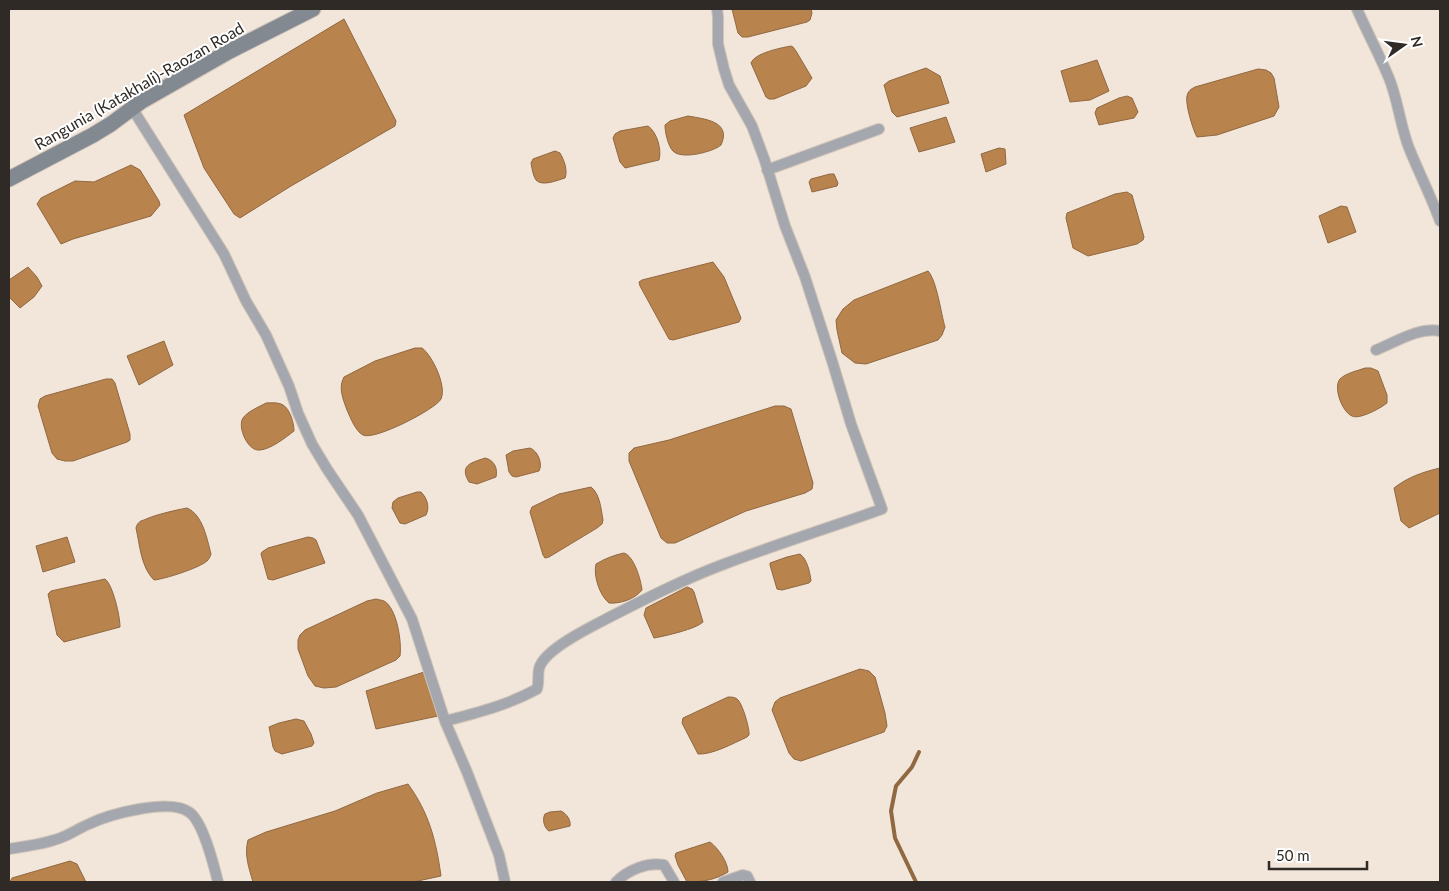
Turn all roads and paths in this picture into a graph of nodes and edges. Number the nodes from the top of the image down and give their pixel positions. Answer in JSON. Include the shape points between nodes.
{"nodes":[{"id":1,"x":313,"y":9,"type":"edge"},
{"id":2,"x":717,"y":9,"type":"edge"},
{"id":3,"x":1356,"y":9,"type":"edge"},
{"id":4,"x":132,"y":108,"type":"junction"},
{"id":5,"x":879,"y":129,"type":"dead end"},
{"id":6,"x":767,"y":170,"type":"junction"},
{"id":7,"x":9,"y":179,"type":"edge"},
{"id":8,"x":1440,"y":221,"type":"edge"},
{"id":9,"x":1440,"y":331,"type":"edge"},
{"id":10,"x":1376,"y":350,"type":"dead end"},
{"id":11,"x":445,"y":721,"type":"junction"},
{"id":12,"x":9,"y":849,"type":"edge"},
{"id":13,"x":218,"y":882,"type":"edge"},
{"id":14,"x":505,"y":882,"type":"edge"},
{"id":15,"x":616,"y":882,"type":"edge"},
{"id":16,"x":674,"y":882,"type":"edge"},
{"id":17,"x":723,"y":882,"type":"edge"},
{"id":18,"x":750,"y":882,"type":"edge"}],
"edges":[{"from":1,"to":4,"type":"main road","name":"Rangunia (Katakhali)-Raozan Road","via":[[228,52]]},
{"from":2,"to":6,"type":"street","via":[[718,44],[724,69],[729,85],[752,126]]},
{"from":3,"to":8,"type":"street","via":[[1389,78],[1408,144]]},
{"from":4,"to":7,"type":"main road","name":"Rangunia (Katakhali)-Raozan Road","via":[[93,135]]},
{"from":4,"to":11,"type":"street","via":[[224,254],[272,348],[312,444],[358,515],[412,619]]},
{"from":5,"to":6,"type":"street"},
{"from":6,"to":11,"type":"street","via":[[882,509],[726,563],[615,614],[556,648],[539,666],[537,690],[507,703]]},
{"from":9,"to":10,"type":"street","via":[[1425,330]]},
{"from":11,"to":14,"type":"street","via":[[483,812]]},
{"from":12,"to":13,"type":"street","via":[[53,841],[115,814],[155,806],[176,808],[189,811],[196,819]]},
{"from":15,"to":16,"type":"street","via":[[633,870],[654,863],[664,864]]},
{"from":17,"to":18,"type":"street","via":[[743,875]]}]}
